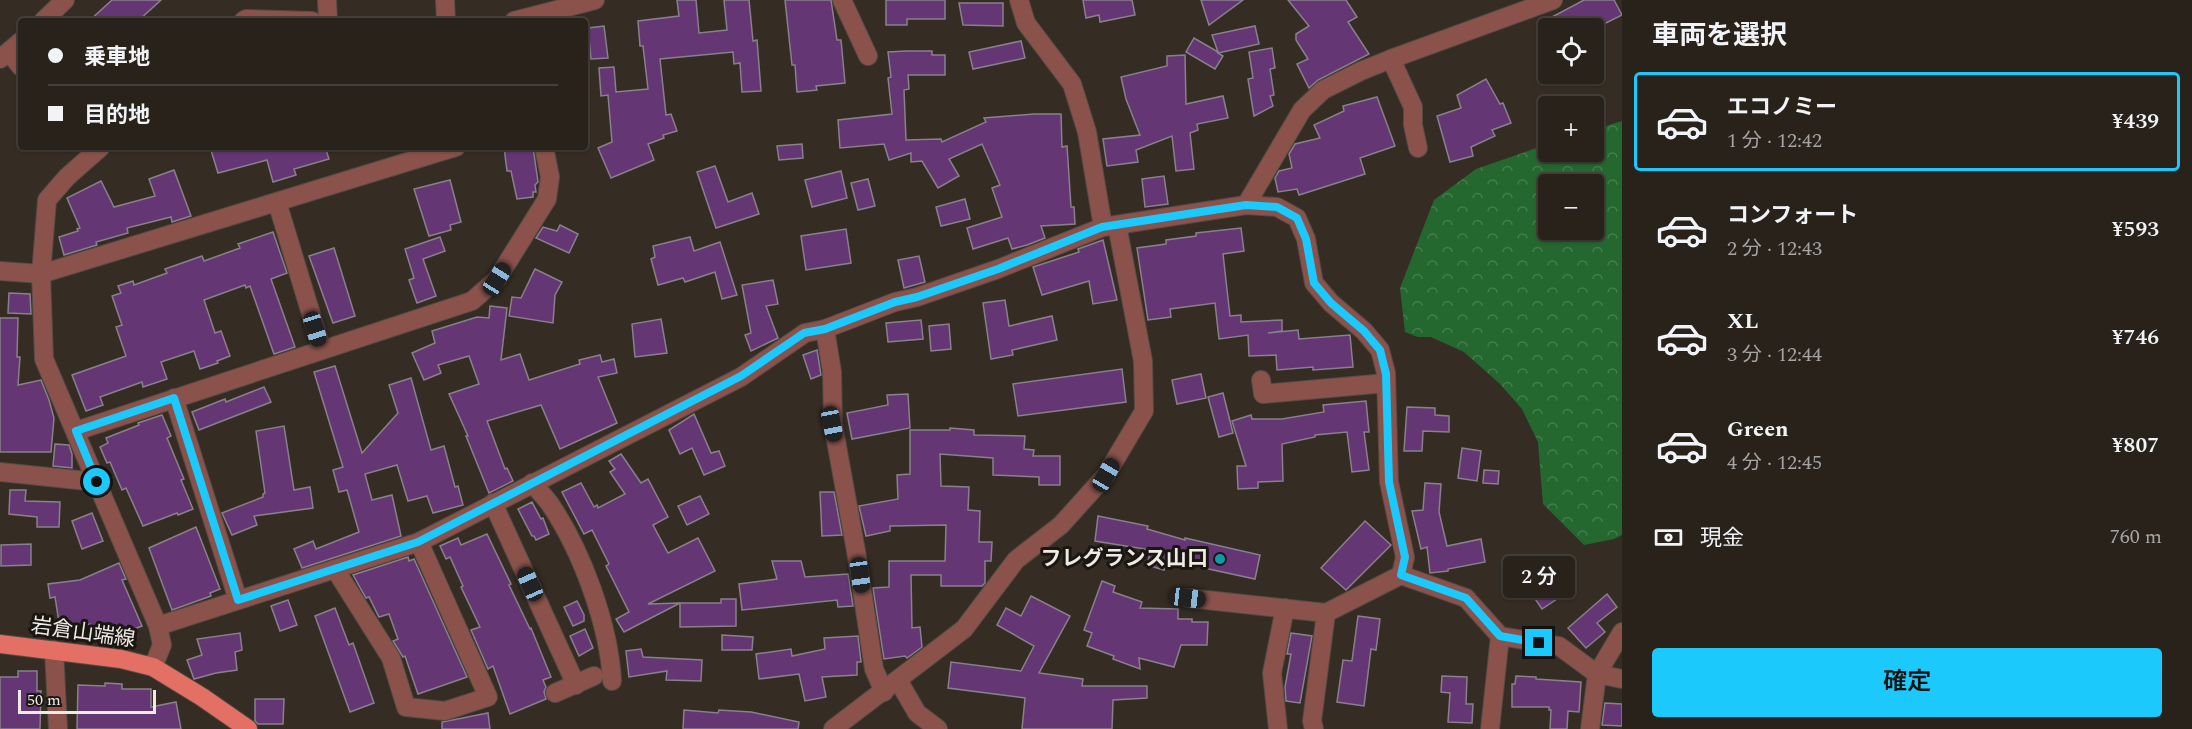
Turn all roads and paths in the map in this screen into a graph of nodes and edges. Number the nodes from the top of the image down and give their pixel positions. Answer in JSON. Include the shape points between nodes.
{"nodes":[{"id":1,"x":65,"y":0,"type":"edge"},
{"id":2,"x":327,"y":0,"type":"edge"},
{"id":3,"x":445,"y":0,"type":"edge"},
{"id":4,"x":595,"y":0,"type":"edge"},
{"id":5,"x":842,"y":0,"type":"edge"},
{"id":6,"x":1019,"y":0,"type":"edge"},
{"id":7,"x":1553,"y":0,"type":"edge"},
{"id":8,"x":557,"y":4,"type":"edge"},
{"id":9,"x":46,"y":18,"type":"edge"},
{"id":10,"x":328,"y":18,"type":"edge"},
{"id":11,"x":446,"y":18,"type":"edge"},
{"id":12,"x":523,"y":18,"type":"edge"},
{"id":13,"x":868,"y":56,"type":"dead end"},
{"id":14,"x":1391,"y":59,"type":"junction"},
{"id":15,"x":1418,"y":148,"type":"dead end"},
{"id":16,"x":94,"y":150,"type":"edge"},
{"id":17,"x":446,"y":150,"type":"edge"},
{"id":18,"x":545,"y":150,"type":"edge"},
{"id":19,"x":276,"y":202,"type":"junction"},
{"id":20,"x":1246,"y":205,"type":"junction"},
{"id":21,"x":1110,"y":226,"type":"junction"},
{"id":22,"x":0,"y":271,"type":"edge"},
{"id":23,"x":41,"y":274,"type":"junction"},
{"id":24,"x":825,"y":329,"type":"junction"},
{"id":25,"x":322,"y":350,"type":"junction"},
{"id":26,"x":1261,"y":380,"type":"dead end"},
{"id":27,"x":1386,"y":383,"type":"junction"},
{"id":28,"x":174,"y":398,"type":"junction"},
{"id":29,"x":76,"y":431,"type":"junction"},
{"id":30,"x":0,"y":472,"type":"edge"},
{"id":31,"x":97,"y":482,"type":"junction"},
{"id":32,"x":532,"y":483,"type":"junction"},
{"id":33,"x":493,"y":503,"type":"junction"},
{"id":34,"x":418,"y":542,"type":"junction"},
{"id":35,"x":335,"y":569,"type":"junction"},
{"id":36,"x":1401,"y":575,"type":"junction"},
{"id":37,"x":1188,"y":598,"type":"dead end"},
{"id":38,"x":238,"y":600,"type":"junction"},
{"id":39,"x":1285,"y":608,"type":"junction"},
{"id":40,"x":1326,"y":613,"type":"junction"},
{"id":41,"x":158,"y":626,"type":"junction"},
{"id":42,"x":1622,"y":632,"type":"edge"},
{"id":43,"x":1500,"y":636,"type":"junction"},
{"id":44,"x":0,"y":644,"type":"edge"},
{"id":45,"x":54,"y":650,"type":"junction"},
{"id":46,"x":153,"y":667,"type":"junction"},
{"id":47,"x":1598,"y":674,"type":"junction"},
{"id":48,"x":594,"y":676,"type":"dead end"},
{"id":49,"x":1622,"y":679,"type":"edge"},
{"id":50,"x":898,"y":680,"type":"junction"},
{"id":51,"x":612,"y":681,"type":"dead end"},
{"id":52,"x":576,"y":684,"type":"junction"},
{"id":53,"x":884,"y":692,"type":"junction"},
{"id":54,"x":555,"y":693,"type":"dead end"},
{"id":55,"x":446,"y":720,"type":"edge"},
{"id":56,"x":58,"y":729,"type":"edge"},
{"id":57,"x":248,"y":729,"type":"edge"},
{"id":58,"x":833,"y":729,"type":"edge"},
{"id":59,"x":938,"y":729,"type":"edge"},
{"id":60,"x":1278,"y":729,"type":"edge"},
{"id":61,"x":1314,"y":729,"type":"edge"},
{"id":62,"x":1490,"y":729,"type":"edge"},
{"id":63,"x":1590,"y":729,"type":"edge"}],
"edges":[{"from":1,"to":9,"type":"street"},
{"from":2,"to":10,"type":"street"},
{"from":3,"to":11,"type":"street"},
{"from":4,"to":8,"type":"street"},
{"from":5,"to":13,"type":"street"},
{"from":6,"to":21,"type":"street","via":[[1026,23],[1072,84]]},
{"from":7,"to":14,"type":"street"},
{"from":8,"to":12,"type":"street"},
{"from":14,"to":15,"type":"street","via":[[1413,107]]},
{"from":14,"to":20,"type":"street","via":[[1323,90],[1302,110]]},
{"from":16,"to":23,"type":"street","via":[[47,200]]},
{"from":17,"to":19,"type":"street"},
{"from":18,"to":25,"type":"street","via":[[550,177],[547,200],[497,279],[472,301]]},
{"from":19,"to":23,"type":"street"},
{"from":19,"to":25,"type":"street"},
{"from":20,"to":21,"type":"street"},
{"from":20,"to":27,"type":"street","via":[[1277,207],[1297,218],[1306,239],[1314,283],[1380,350]]},
{"from":21,"to":24,"type":"street"},
{"from":21,"to":50,"type":"street","via":[[1143,361],[1144,411],[1106,475],[1061,525],[1016,560],[964,629]]},
{"from":22,"to":23,"type":"street"},
{"from":23,"to":29,"type":"street","via":[[44,359]]},
{"from":24,"to":32,"type":"street","via":[[804,333],[741,376]]},
{"from":24,"to":53,"type":"street","via":[[832,372],[832,424],[874,669]]},
{"from":25,"to":28,"type":"street"},
{"from":26,"to":27,"type":"street","via":[[1263,394]]},
{"from":27,"to":36,"type":"street","via":[[1389,482],[1405,557]]},
{"from":28,"to":29,"type":"street"},
{"from":28,"to":38,"type":"street"},
{"from":29,"to":31,"type":"street"},
{"from":30,"to":31,"type":"street"},
{"from":31,"to":41,"type":"street"},
{"from":32,"to":33,"type":"street"},
{"from":32,"to":51,"type":"street","via":[[550,504],[589,582],[611,655]]},
{"from":33,"to":34,"type":"street"},
{"from":33,"to":52,"type":"street"},
{"from":34,"to":35,"type":"street"},
{"from":34,"to":55,"type":"street","via":[[488,697]]},
{"from":35,"to":38,"type":"street"},
{"from":35,"to":55,"type":"street","via":[[392,658],[406,707]]},
{"from":36,"to":40,"type":"street"},
{"from":36,"to":43,"type":"street","via":[[1466,598]]},
{"from":37,"to":39,"type":"street"},
{"from":38,"to":41,"type":"street"},
{"from":39,"to":40,"type":"street"},
{"from":39,"to":60,"type":"street","via":[[1272,673]]},
{"from":40,"to":61,"type":"street"},
{"from":41,"to":46,"type":"street","via":[[162,645]]},
{"from":42,"to":47,"type":"street"},
{"from":43,"to":47,"type":"street","via":[[1559,646]]},
{"from":43,"to":62,"type":"street"},
{"from":44,"to":45,"type":"main road","name":"岩倉山端線"},
{"from":45,"to":46,"type":"main road","name":"岩倉山端線"},
{"from":45,"to":56,"type":"street"},
{"from":46,"to":57,"type":"main road","name":"岩倉山端線"},
{"from":47,"to":49,"type":"street"},
{"from":47,"to":63,"type":"street"},
{"from":48,"to":52,"type":"street"},
{"from":50,"to":53,"type":"street"},
{"from":50,"to":59,"type":"street","via":[[917,713]]},
{"from":52,"to":54,"type":"street"},
{"from":53,"to":58,"type":"street"}]}
